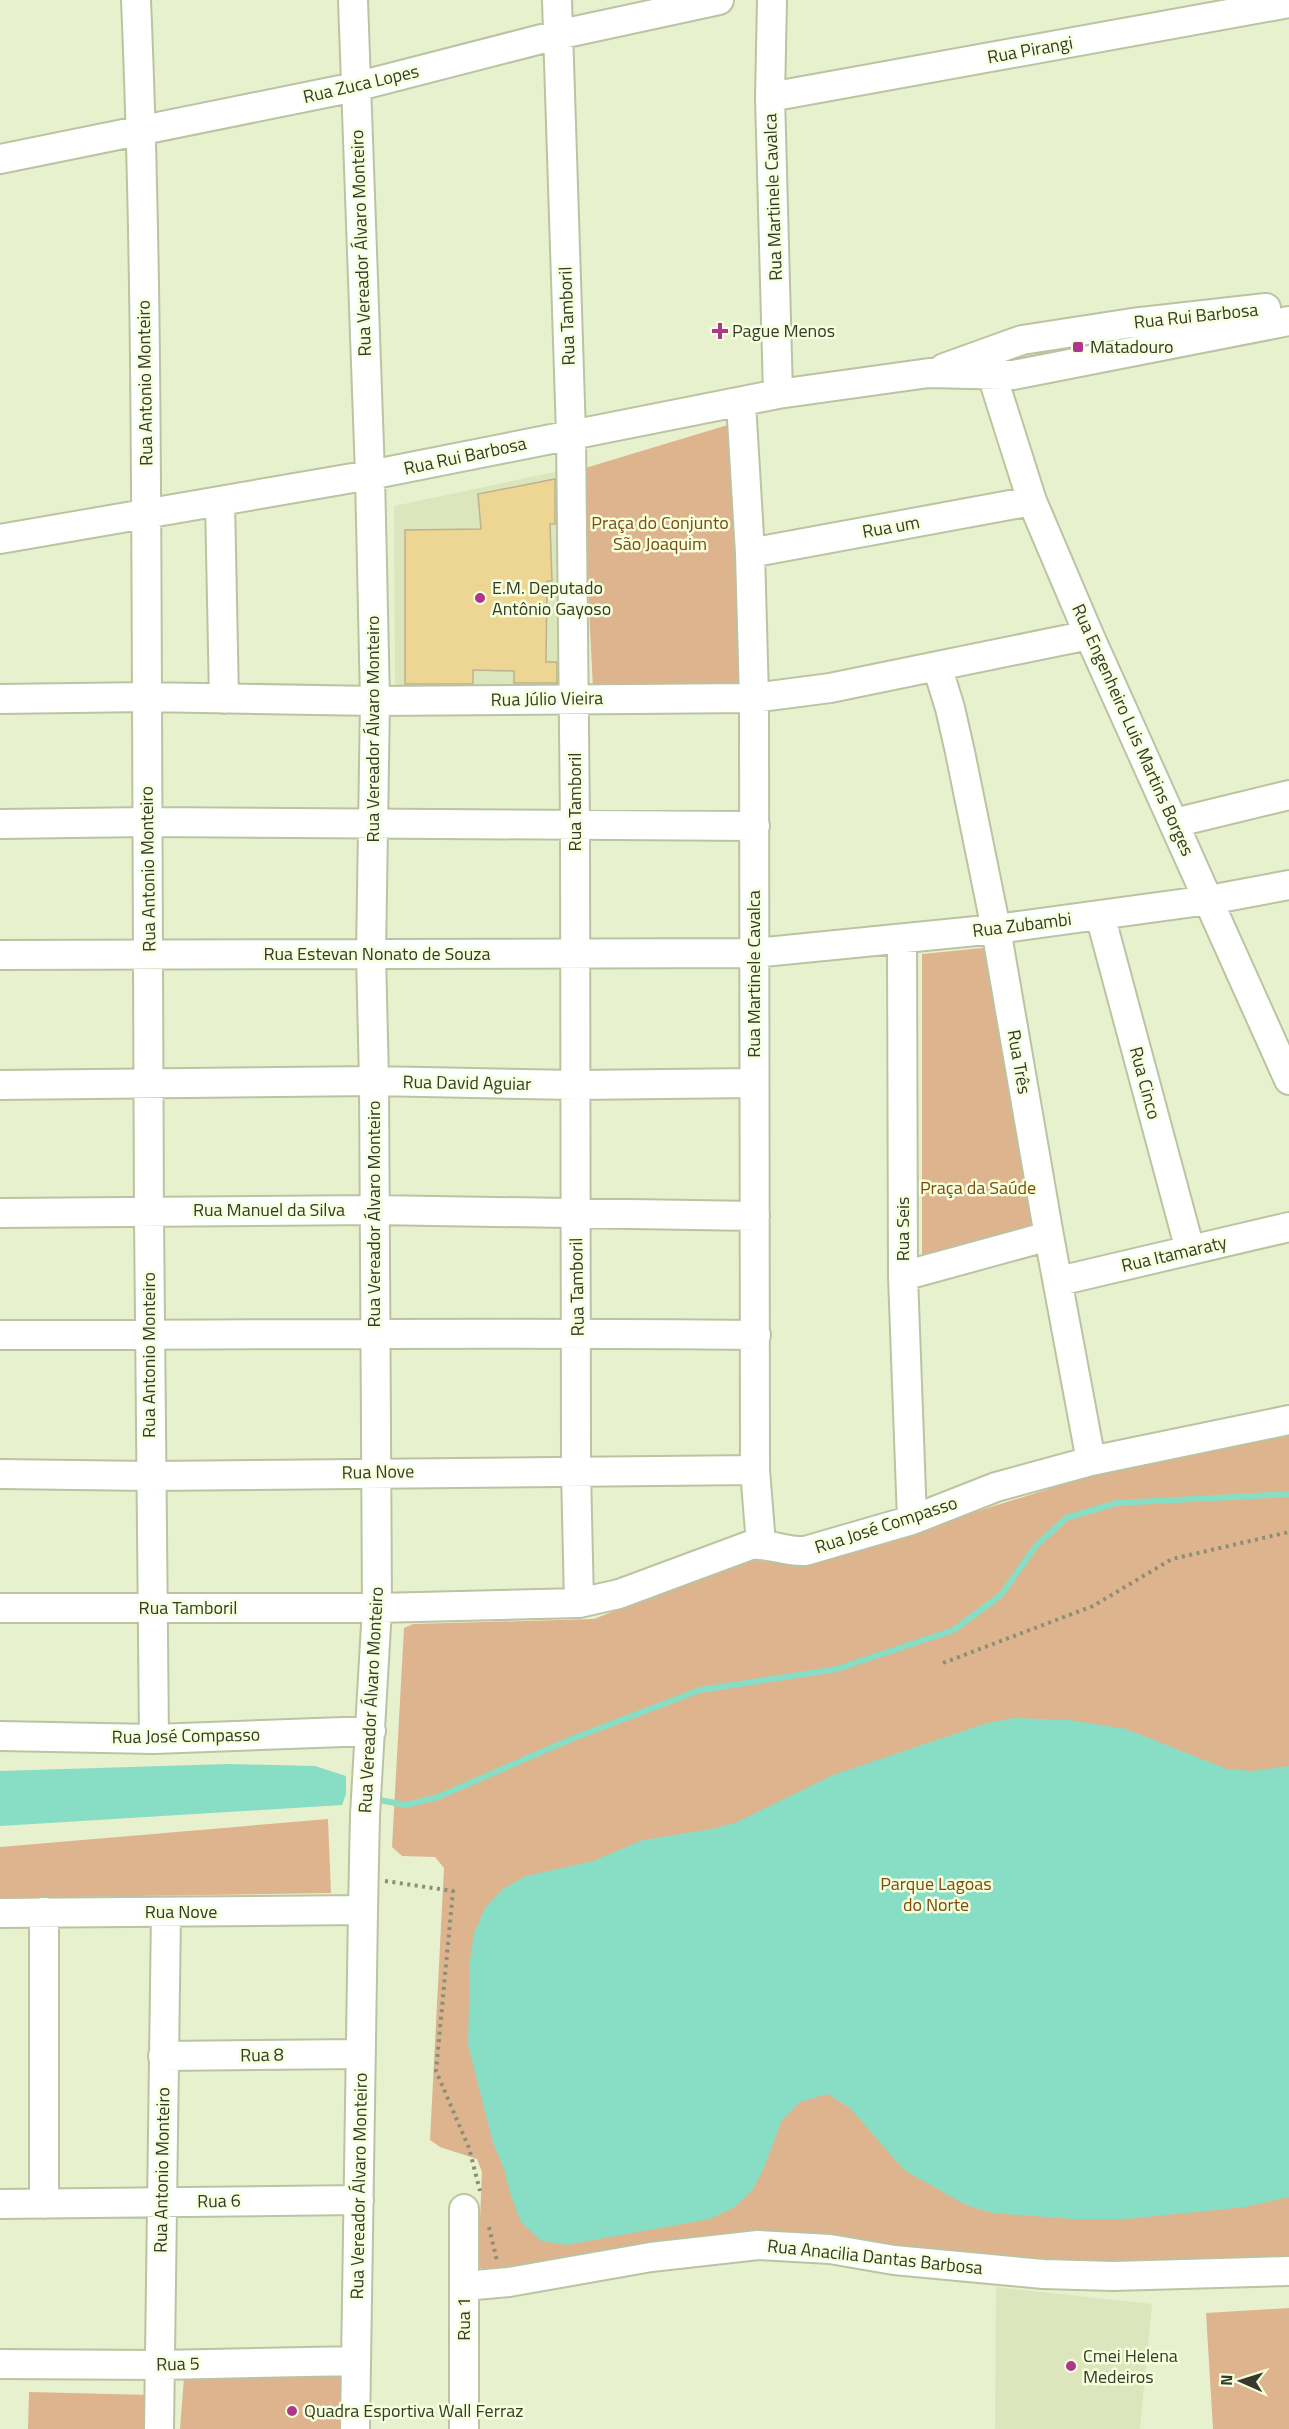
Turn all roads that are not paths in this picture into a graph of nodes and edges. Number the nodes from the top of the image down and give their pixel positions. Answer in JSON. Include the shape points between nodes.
{"nodes":[{"id":1,"x":136,"y":0,"type":"edge"},
{"id":2,"x":353,"y":0,"type":"edge"},
{"id":3,"x":557,"y":0,"type":"edge"},
{"id":4,"x":719,"y":0,"type":"edge"},
{"id":5,"x":772,"y":0,"type":"edge"},
{"id":6,"x":1289,"y":3,"type":"edge"},
{"id":7,"x":557,"y":35,"type":"junction"},
{"id":8,"x":355,"y":87,"type":"junction"},
{"id":9,"x":770,"y":97,"type":"junction"},
{"id":10,"x":142,"y":132,"type":"junction"},
{"id":11,"x":0,"y":159,"type":"edge"},
{"id":12,"x":1289,"y":304,"type":"edge"},
{"id":13,"x":1289,"y":321,"type":"edge"},
{"id":14,"x":929,"y":373,"type":"junction"},
{"id":15,"x":992,"y":375,"type":"junction"},
{"id":16,"x":778,"y":394,"type":"junction"},
{"id":17,"x":741,"y":403,"type":"junction"},
{"id":18,"x":571,"y":434,"type":"junction"},
{"id":19,"x":370,"y":475,"type":"junction"},
{"id":20,"x":220,"y":501,"type":"junction"},
{"id":21,"x":1032,"y":501,"type":"junction"},
{"id":22,"x":147,"y":513,"type":"junction"},
{"id":23,"x":0,"y":539,"type":"edge"},
{"id":24,"x":750,"y":552,"type":"junction"},
{"id":25,"x":1089,"y":634,"type":"junction"},
{"id":26,"x":937,"y":666,"type":"junction"},
{"id":27,"x":147,"y":697,"type":"junction"},
{"id":28,"x":574,"y":698,"type":"junction"},
{"id":29,"x":754,"y":698,"type":"junction"},
{"id":30,"x":0,"y":699,"type":"edge"},
{"id":31,"x":224,"y":699,"type":"junction"},
{"id":32,"x":375,"y":701,"type":"junction"},
{"id":33,"x":1289,"y":795,"type":"edge"},
{"id":34,"x":147,"y":822,"type":"junction"},
{"id":35,"x":1174,"y":823,"type":"junction"},
{"id":36,"x":0,"y":824,"type":"edge"},
{"id":37,"x":373,"y":824,"type":"junction"},
{"id":38,"x":575,"y":826,"type":"junction"},
{"id":39,"x":754,"y":826,"type":"junction"},
{"id":40,"x":1289,"y":885,"type":"edge"},
{"id":41,"x":1209,"y":900,"type":"junction"},
{"id":42,"x":1100,"y":915,"type":"junction"},
{"id":43,"x":996,"y":929,"type":"junction"},
{"id":44,"x":902,"y":939,"type":"junction"},
{"id":45,"x":574,"y":953,"type":"junction"},
{"id":46,"x":754,"y":953,"type":"junction"},
{"id":47,"x":149,"y":954,"type":"junction"},
{"id":48,"x":371,"y":955,"type":"junction"},
{"id":49,"x":0,"y":956,"type":"edge"},
{"id":50,"x":1289,"y":1080,"type":"edge"},
{"id":51,"x":374,"y":1081,"type":"junction"},
{"id":52,"x":148,"y":1083,"type":"junction"},
{"id":53,"x":754,"y":1083,"type":"junction"},
{"id":54,"x":0,"y":1085,"type":"edge"},
{"id":55,"x":576,"y":1085,"type":"junction"},
{"id":56,"x":374,"y":1210,"type":"junction"},
{"id":57,"x":149,"y":1211,"type":"junction"},
{"id":58,"x":576,"y":1212,"type":"junction"},
{"id":59,"x":0,"y":1213,"type":"edge"},
{"id":60,"x":755,"y":1215,"type":"junction"},
{"id":61,"x":1289,"y":1227,"type":"edge"},
{"id":62,"x":1049,"y":1236,"type":"junction"},
{"id":63,"x":1190,"y":1250,"type":"junction"},
{"id":64,"x":903,"y":1276,"type":"junction"},
{"id":65,"x":1059,"y":1281,"type":"junction"},
{"id":66,"x":578,"y":1333,"type":"junction"},
{"id":67,"x":0,"y":1335,"type":"edge"},
{"id":68,"x":148,"y":1335,"type":"junction"},
{"id":69,"x":756,"y":1335,"type":"junction"},
{"id":70,"x":374,"y":1336,"type":"junction"},
{"id":71,"x":1289,"y":1420,"type":"edge"},
{"id":72,"x":1091,"y":1461,"type":"junction"},
{"id":73,"x":576,"y":1470,"type":"junction"},
{"id":74,"x":755,"y":1470,"type":"junction"},
{"id":75,"x":376,"y":1472,"type":"junction"},
{"id":76,"x":0,"y":1474,"type":"edge"},
{"id":77,"x":149,"y":1476,"type":"junction"},
{"id":78,"x":912,"y":1520,"type":"junction"},
{"id":79,"x":761,"y":1544,"type":"junction"},
{"id":80,"x":579,"y":1603,"type":"junction"},
{"id":81,"x":152,"y":1607,"type":"junction"},
{"id":82,"x":0,"y":1608,"type":"edge"},
{"id":83,"x":377,"y":1608,"type":"junction"},
{"id":84,"x":371,"y":1731,"type":"junction"},
{"id":85,"x":0,"y":1737,"type":"edge"},
{"id":86,"x":154,"y":1739,"type":"junction"},
{"id":87,"x":363,"y":1910,"type":"junction"},
{"id":88,"x":44,"y":1912,"type":"junction"},
{"id":89,"x":165,"y":1912,"type":"junction"},
{"id":90,"x":0,"y":1913,"type":"edge"},
{"id":91,"x":361,"y":2054,"type":"junction"},
{"id":92,"x":164,"y":2056,"type":"junction"},
{"id":93,"x":359,"y":2200,"type":"junction"},
{"id":94,"x":472,"y":2201,"type":"road end"},
{"id":95,"x":162,"y":2202,"type":"junction"},
{"id":96,"x":0,"y":2204,"type":"edge"},
{"id":97,"x":44,"y":2204,"type":"junction"},
{"id":98,"x":1289,"y":2271,"type":"edge"},
{"id":99,"x":464,"y":2286,"type":"junction"},
{"id":100,"x":356,"y":2361,"type":"junction"},
{"id":101,"x":0,"y":2364,"type":"edge"},
{"id":102,"x":160,"y":2365,"type":"junction"},
{"id":103,"x":159,"y":2429,"type":"edge"},
{"id":104,"x":356,"y":2429,"type":"edge"},
{"id":105,"x":464,"y":2429,"type":"edge"}],
"edges":[{"from":1,"to":10,"type":"street","name":"Rua Antonio Monteiro"},
{"from":2,"to":8,"type":"street","name":"Rua Vereador Álvaro Monteiro"},
{"from":3,"to":7,"type":"street","name":"Rua Tamboril"},
{"from":4,"to":7,"type":"street","name":"Rua Zuca Lopes"},
{"from":5,"to":9,"type":"street","name":"Rua Martinele Cavalca"},
{"from":6,"to":9,"type":"street","name":"Rua Pirangi"},
{"from":7,"to":8,"type":"street","name":"Rua Zuca Lopes"},
{"from":7,"to":18,"type":"street","name":"Rua Tamboril"},
{"from":8,"to":10,"type":"street","name":"Rua Zuca Lopes"},
{"from":8,"to":19,"type":"street","name":"Rua Vereador Álvaro Monteiro"},
{"from":9,"to":16,"type":"street","name":"Rua Martinele Cavalca"},
{"from":10,"to":11,"type":"street","name":"Rua Zuca Lopes"},
{"from":10,"to":22,"type":"street","name":"Rua Antonio Monteiro"},
{"from":12,"to":14,"type":"street","name":"Rua Rui Barbosa","via":[[1022,340]]},
{"from":13,"to":15,"type":"street","name":"Rua Rui Barbosa","via":[[1013,375]]},
{"from":14,"to":15,"type":"street","name":"Rua Rui Barbosa"},
{"from":14,"to":16,"type":"street","name":"Rua Rui Barbosa"},
{"from":15,"to":21,"type":"street","name":"Rua Engenheiro Luis Martins Borges"},
{"from":16,"to":17,"type":"street","name":"Rua Rui Barbosa"},
{"from":17,"to":18,"type":"street","name":"Rua Rui Barbosa"},
{"from":17,"to":24,"type":"street","name":"Rua Martinele Cavalca"},
{"from":18,"to":19,"type":"street","name":"Rua Rui Barbosa"},
{"from":18,"to":28,"type":"street","name":"Rua Tamboril"},
{"from":19,"to":20,"type":"street","name":"Rua Rui Barbosa"},
{"from":19,"to":32,"type":"street","name":"Rua Vereador Álvaro Monteiro"},
{"from":20,"to":22,"type":"street","name":"Rua Rui Barbosa"},
{"from":20,"to":31,"type":"street"},
{"from":21,"to":24,"type":"street","name":"Rua um"},
{"from":21,"to":25,"type":"street","name":"Rua Engenheiro Luis Martins Borges"},
{"from":22,"to":23,"type":"street","name":"Rua Rui Barbosa"},
{"from":22,"to":27,"type":"street","name":"Rua Antonio Monteiro"},
{"from":24,"to":29,"type":"street","name":"Rua Martinele Cavalca"},
{"from":25,"to":26,"type":"street","name":"Rua Júlio Vieira"},
{"from":25,"to":35,"type":"street","name":"Rua Engenheiro Luis Martins Borges"},
{"from":26,"to":29,"type":"street","name":"Rua Júlio Vieira"},
{"from":26,"to":43,"type":"street","name":"Rua Três","via":[[960,752]]},
{"from":27,"to":30,"type":"street","name":"Rua Júlio Vieira"},
{"from":27,"to":31,"type":"street","name":"Rua Júlio Vieira"},
{"from":27,"to":34,"type":"street","name":"Rua Antonio Monteiro"},
{"from":28,"to":29,"type":"street","name":"Rua Júlio Vieira"},
{"from":28,"to":32,"type":"street","name":"Rua Júlio Vieira"},
{"from":28,"to":38,"type":"street","name":"Rua Tamboril"},
{"from":29,"to":39,"type":"street","name":"Rua Martinele Cavalca"},
{"from":31,"to":32,"type":"street","name":"Rua Júlio Vieira"},
{"from":32,"to":37,"type":"street","name":"Rua Vereador Álvaro Monteiro"},
{"from":33,"to":35,"type":"street"},
{"from":34,"to":36,"type":"street"},
{"from":34,"to":37,"type":"street"},
{"from":34,"to":47,"type":"street","name":"Rua Antonio Monteiro"},
{"from":35,"to":41,"type":"street","name":"Rua Engenheiro Luis Martins Borges"},
{"from":37,"to":38,"type":"street"},
{"from":37,"to":48,"type":"street","name":"Rua Vereador Álvaro Monteiro"},
{"from":38,"to":39,"type":"street"},
{"from":38,"to":45,"type":"street","name":"Rua Tamboril"},
{"from":39,"to":46,"type":"street","name":"Rua Martinele Cavalca"},
{"from":40,"to":41,"type":"street","name":"Rua Zubambi"},
{"from":41,"to":42,"type":"street","name":"Rua Zubambi"},
{"from":41,"to":50,"type":"street","name":"Rua Engenheiro Luis Martins Borges"},
{"from":42,"to":43,"type":"street","name":"Rua Zubambi"},
{"from":42,"to":63,"type":"street","name":"Rua Cinco"},
{"from":43,"to":44,"type":"street","name":"Rua Zubambi"},
{"from":43,"to":62,"type":"street","name":"Rua Três"},
{"from":44,"to":46,"type":"street","name":"Rua Zubambi"},
{"from":44,"to":64,"type":"street","name":"Rua Seis"},
{"from":45,"to":46,"type":"street","name":"Rua Estevan Nonato de Souza"},
{"from":45,"to":48,"type":"street","name":"Rua Estevan Nonato de Souza"},
{"from":45,"to":55,"type":"street","name":"Rua Tamboril"},
{"from":46,"to":53,"type":"street","name":"Rua Martinele Cavalca"},
{"from":47,"to":48,"type":"street","name":"Rua Estevan Nonato de Souza"},
{"from":47,"to":49,"type":"street","name":"Rua Estevan Nonato de Souza"},
{"from":47,"to":52,"type":"street","name":"Rua Antonio Monteiro"},
{"from":48,"to":51,"type":"street","name":"Rua Vereador Álvaro Monteiro"},
{"from":51,"to":52,"type":"street","name":"Rua David Aguiar"},
{"from":51,"to":55,"type":"street","name":"Rua David Aguiar"},
{"from":51,"to":56,"type":"street","name":"Rua Vereador Álvaro Monteiro"},
{"from":52,"to":54,"type":"street","name":"Rua David Aguiar"},
{"from":52,"to":57,"type":"street","name":"Rua Antonio Monteiro"},
{"from":53,"to":55,"type":"street","name":"Rua David Aguiar"},
{"from":53,"to":60,"type":"street","name":"Rua Martinele Cavalca"},
{"from":55,"to":58,"type":"street","name":"Rua Tamboril"},
{"from":56,"to":57,"type":"street","name":"Rua Manuel da Silva"},
{"from":56,"to":58,"type":"street","name":"Rua Manuel da Silva"},
{"from":56,"to":70,"type":"street","name":"Rua Vereador Álvaro Monteiro"},
{"from":57,"to":59,"type":"street","name":"Rua Manuel da Silva"},
{"from":57,"to":68,"type":"street","name":"Rua Antonio Monteiro"},
{"from":58,"to":60,"type":"street","name":"Rua Manuel da Silva"},
{"from":58,"to":66,"type":"street","name":"Rua Tamboril"},
{"from":60,"to":69,"type":"street","name":"Rua Martinele Cavalca"},
{"from":61,"to":63,"type":"street","name":"Rua Itamaraty"},
{"from":62,"to":64,"type":"street"},
{"from":62,"to":65,"type":"street","name":"Rua Três"},
{"from":63,"to":65,"type":"street","name":"Rua Itamaraty"},
{"from":64,"to":78,"type":"street","name":"Rua Seis"},
{"from":65,"to":72,"type":"street","name":"Rua Três"},
{"from":66,"to":69,"type":"street"},
{"from":66,"to":70,"type":"street"},
{"from":66,"to":73,"type":"street","name":"Rua Tamboril"},
{"from":67,"to":68,"type":"street"},
{"from":68,"to":70,"type":"street"},
{"from":68,"to":77,"type":"street","name":"Rua Antonio Monteiro"},
{"from":69,"to":74,"type":"street","name":"Rua Martinele Cavalca"},
{"from":70,"to":75,"type":"street","name":"Rua Vereador Álvaro Monteiro"},
{"from":71,"to":72,"type":"street","name":"Rua José Compasso"},
{"from":72,"to":78,"type":"street","name":"Rua José Compasso","via":[[996,1487]]},
{"from":73,"to":74,"type":"street","name":"Rua Nove"},
{"from":73,"to":75,"type":"street","name":"Rua Nove"},
{"from":73,"to":80,"type":"street","name":"Rua Tamboril"},
{"from":74,"to":79,"type":"street","name":"Rua Martinele Cavalca"},
{"from":75,"to":77,"type":"street","name":"Rua Nove"},
{"from":75,"to":83,"type":"street","name":"Rua Vereador Álvaro Monteiro"},
{"from":76,"to":77,"type":"street","name":"Rua Nove"},
{"from":77,"to":81,"type":"street","name":"Rua Antonio Monteiro"},
{"from":78,"to":79,"type":"street","name":"Rua José Compasso","via":[[806,1551],[790,1552]]},
{"from":79,"to":80,"type":"street"},
{"from":80,"to":83,"type":"street"},
{"from":81,"to":82,"type":"street","name":"Rua Tamboril"},
{"from":81,"to":83,"type":"street","name":"Rua Tamboril"},
{"from":81,"to":86,"type":"street","name":"Rua Antonio Monteiro"},
{"from":83,"to":84,"type":"street","name":"Rua Vereador Álvaro Monteiro"},
{"from":84,"to":86,"type":"street","name":"Rua José Compasso"},
{"from":84,"to":87,"type":"street","name":"Rua Vereador Álvaro Monteiro"},
{"from":85,"to":86,"type":"street","name":"Rua José Compasso"},
{"from":87,"to":89,"type":"street","name":"Rua Nove"},
{"from":87,"to":91,"type":"street","name":"Rua Vereador Álvaro Monteiro"},
{"from":88,"to":89,"type":"street","name":"Rua Nove"},
{"from":88,"to":90,"type":"street","name":"Rua Nove"},
{"from":88,"to":97,"type":"street"},
{"from":89,"to":92,"type":"street","name":"Rua Antonio Monteiro"},
{"from":91,"to":92,"type":"street","name":"Rua 8"},
{"from":91,"to":93,"type":"street","name":"Rua Vereador Álvaro Monteiro"},
{"from":92,"to":95,"type":"street","name":"Rua Antonio Monteiro"},
{"from":93,"to":95,"type":"street","name":"Rua 6"},
{"from":93,"to":100,"type":"street","name":"Rua Vereador Álvaro Monteiro"},
{"from":94,"to":99,"type":"street","name":"Rua 1"},
{"from":95,"to":97,"type":"street","name":"Rua 6"},
{"from":95,"to":102,"type":"street","name":"Rua Antonio Monteiro"},
{"from":96,"to":97,"type":"street","name":"Rua 6"},
{"from":98,"to":99,"type":"street","name":"Rua Anacilia Dantas Barbosa","via":[[1043,2274],[830,2249],[758,2245]]},
{"from":99,"to":105,"type":"street","name":"Rua 1"},
{"from":100,"to":102,"type":"street","name":"Rua 5"},
{"from":100,"to":104,"type":"street","name":"Rua Vereador Álvaro Monteiro"},
{"from":101,"to":102,"type":"street","name":"Rua 5"},
{"from":102,"to":103,"type":"street","name":"Rua Antonio Monteiro"}]}
